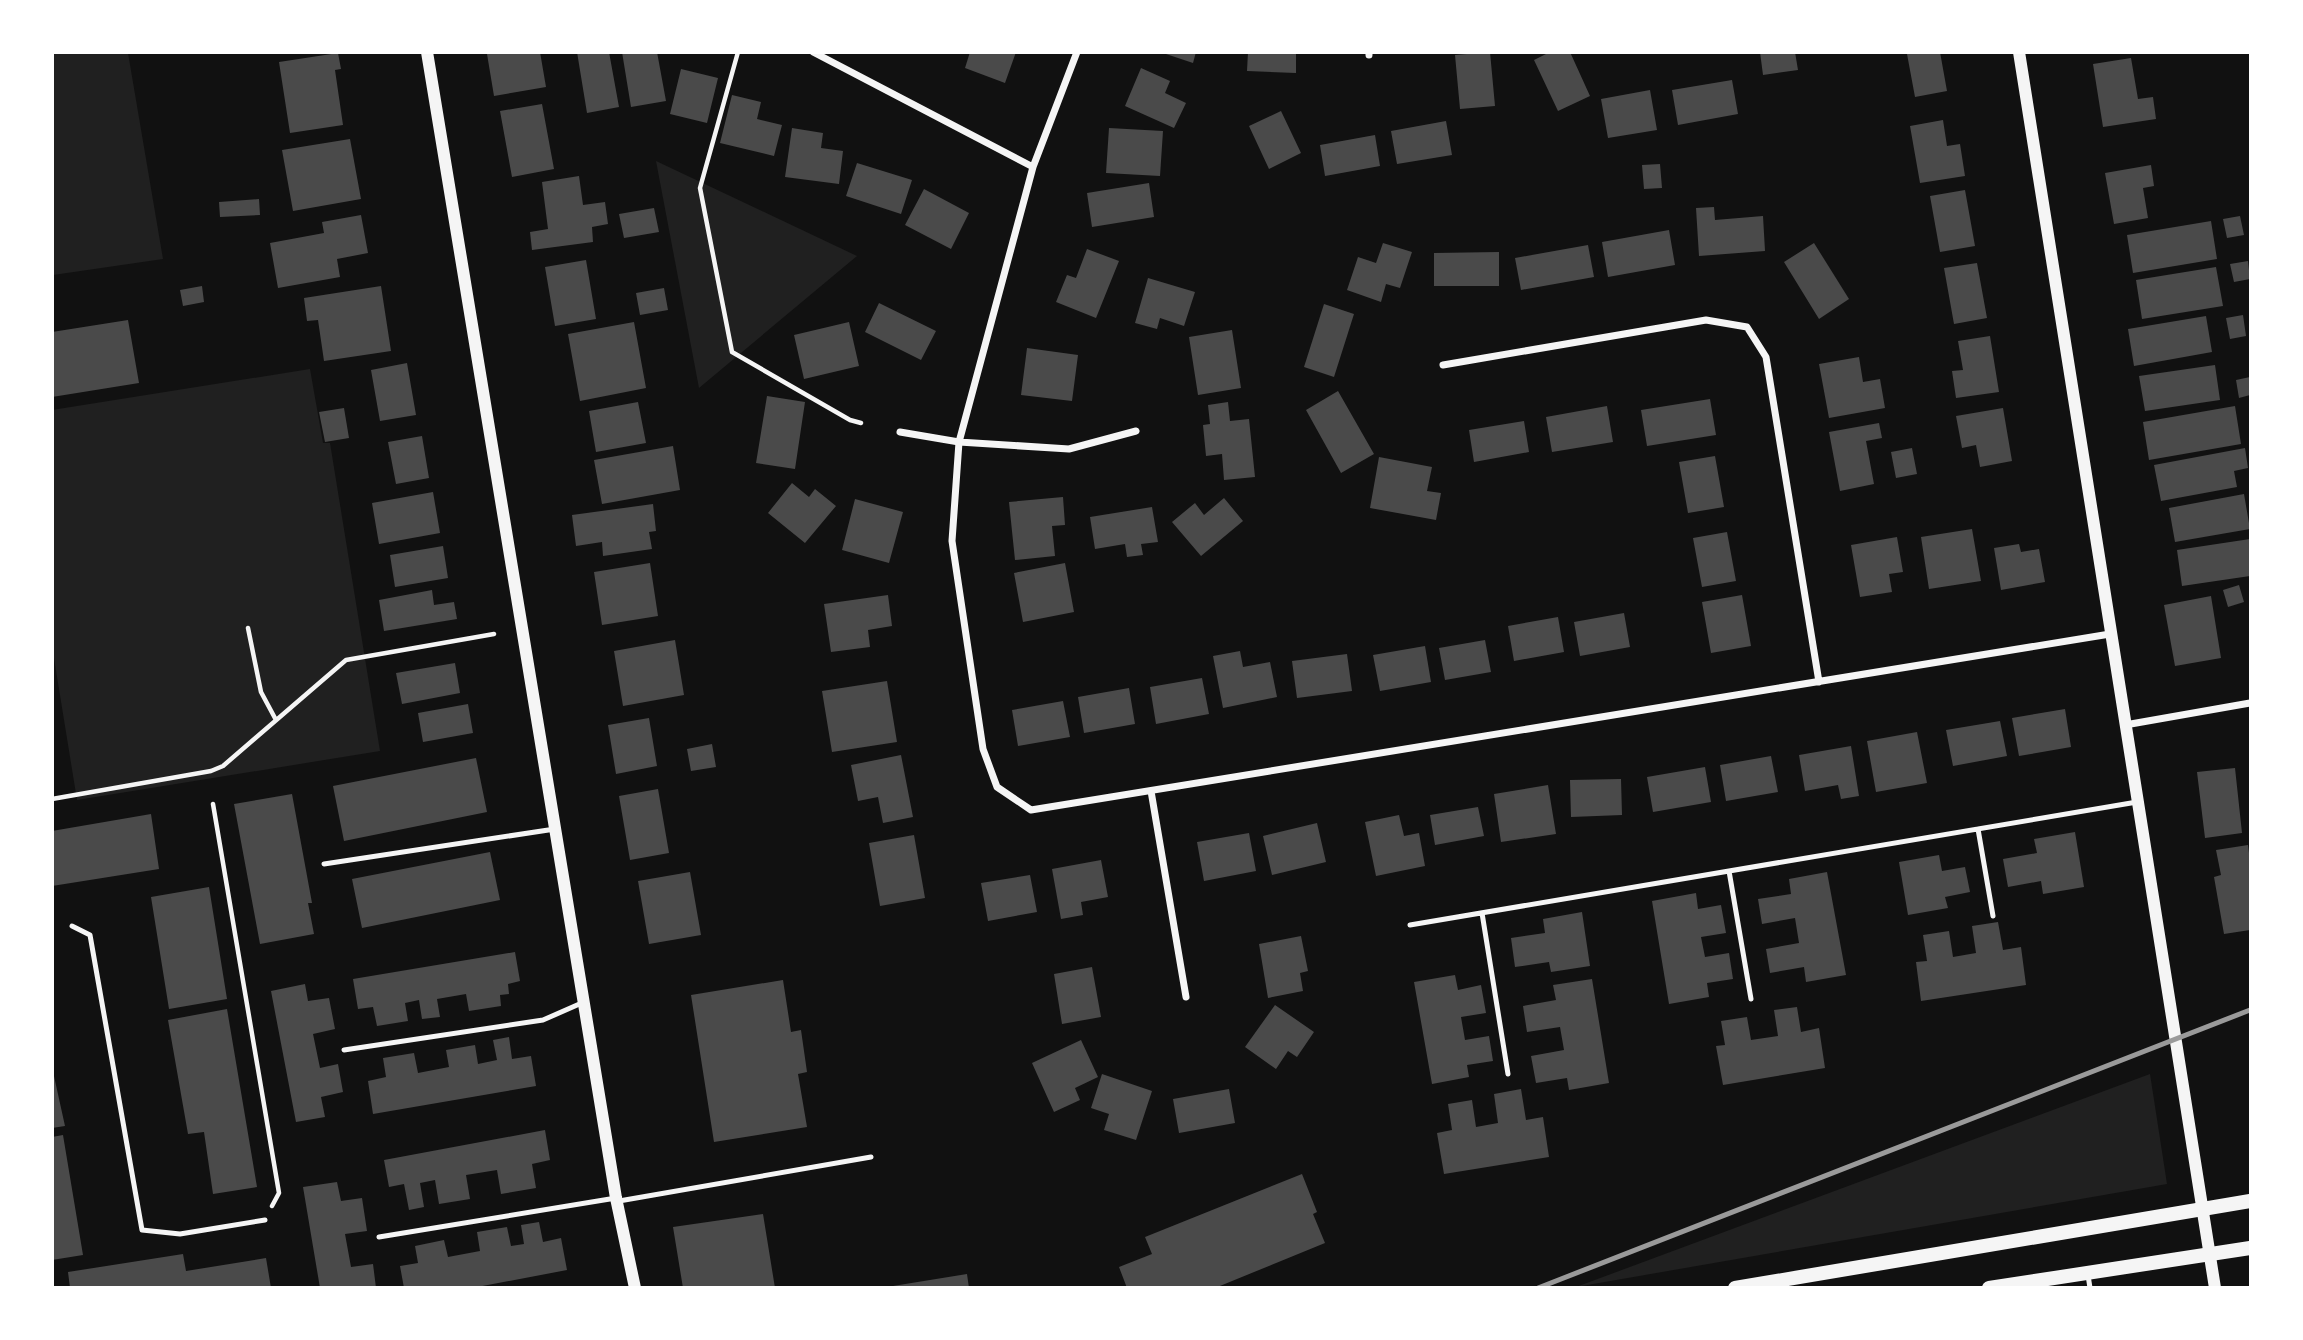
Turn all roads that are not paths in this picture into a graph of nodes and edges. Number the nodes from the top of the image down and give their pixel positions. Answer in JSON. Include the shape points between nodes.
{"nodes":[{"id":1,"x":428,"y":52,"type":"edge"},
{"id":2,"x":813,"y":52,"type":"edge"},
{"id":3,"x":1077,"y":52,"type":"edge"},
{"id":4,"x":2019,"y":52,"type":"edge"},
{"id":5,"x":1033,"y":167,"type":"junction"},
{"id":6,"x":1443,"y":365,"type":"dead end"},
{"id":7,"x":1136,"y":431,"type":"dead end"},
{"id":8,"x":900,"y":432,"type":"dead end"},
{"id":9,"x":959,"y":442,"type":"junction"},
{"id":10,"x":2110,"y":635,"type":"junction"},
{"id":11,"x":1819,"y":682,"type":"junction"},
{"id":12,"x":2250,"y":704,"type":"edge"},
{"id":13,"x":2124,"y":725,"type":"junction"},
{"id":14,"x":1151,"y":791,"type":"junction"},
{"id":15,"x":2137,"y":802,"type":"junction"},
{"id":16,"x":555,"y":829,"type":"junction"},
{"id":17,"x":1978,"y":829,"type":"junction"},
{"id":18,"x":324,"y":864,"type":"dead end"},
{"id":19,"x":1730,"y":871,"type":"junction"},
{"id":20,"x":1482,"y":913,"type":"junction"},
{"id":21,"x":1993,"y":916,"type":"dead end"},
{"id":22,"x":1410,"y":925,"type":"dead end"},
{"id":23,"x":72,"y":926,"type":"dead end"},
{"id":24,"x":1186,"y":997,"type":"dead end"},
{"id":25,"x":1751,"y":999,"type":"dead end"},
{"id":26,"x":584,"y":1002,"type":"junction"},
{"id":27,"x":344,"y":1050,"type":"dead end"},
{"id":28,"x":1508,"y":1074,"type":"dead end"},
{"id":29,"x":871,"y":1157,"type":"dead end"},
{"id":30,"x":616,"y":1200,"type":"junction"},
{"id":31,"x":2250,"y":1201,"type":"edge"},
{"id":32,"x":2203,"y":1208,"type":"junction"},
{"id":33,"x":265,"y":1220,"type":"dead end"},
{"id":34,"x":379,"y":1237,"type":"dead end"},
{"id":35,"x":2250,"y":1248,"type":"edge"},
{"id":36,"x":2210,"y":1254,"type":"junction"},
{"id":37,"x":2088,"y":1272,"type":"junction"},
{"id":38,"x":635,"y":1287,"type":"edge"},
{"id":39,"x":1735,"y":1287,"type":"edge"},
{"id":40,"x":1989,"y":1287,"type":"edge"},
{"id":41,"x":2090,"y":1287,"type":"edge"},
{"id":42,"x":2215,"y":1287,"type":"edge"}],
"edges":[{"from":1,"to":16,"type":"street"},
{"from":2,"to":5,"type":"street"},
{"from":3,"to":5,"type":"street"},
{"from":4,"to":10,"type":"street"},
{"from":5,"to":9,"type":"street"},
{"from":6,"to":11,"type":"street","via":[[1706,320],[1747,327],[1766,357]]},
{"from":7,"to":9,"type":"street","via":[[1069,449]]},
{"from":8,"to":9,"type":"street"},
{"from":9,"to":14,"type":"street","via":[[952,541],[983,749],[997,787],[1031,810]]},
{"from":10,"to":11,"type":"street"},
{"from":10,"to":13,"type":"street"},
{"from":11,"to":14,"type":"street"},
{"from":12,"to":13,"type":"street"},
{"from":13,"to":15,"type":"street"},
{"from":14,"to":24,"type":"street"},
{"from":15,"to":17,"type":"lane"},
{"from":15,"to":32,"type":"street"},
{"from":16,"to":18,"type":"lane"},
{"from":16,"to":26,"type":"street"},
{"from":17,"to":19,"type":"lane"},
{"from":17,"to":21,"type":"lane"},
{"from":19,"to":20,"type":"lane"},
{"from":19,"to":25,"type":"lane"},
{"from":20,"to":22,"type":"lane"},
{"from":20,"to":28,"type":"lane"},
{"from":23,"to":33,"type":"lane","via":[[90,935],[142,1230],[180,1234]]},
{"from":26,"to":27,"type":"lane","via":[[543,1020]]},
{"from":26,"to":30,"type":"street"},
{"from":29,"to":30,"type":"lane"},
{"from":30,"to":34,"type":"lane"},
{"from":30,"to":38,"type":"street"},
{"from":31,"to":32,"type":"main road"},
{"from":32,"to":36,"type":"street"},
{"from":32,"to":39,"type":"main road"},
{"from":35,"to":36,"type":"main road"},
{"from":36,"to":37,"type":"main road"},
{"from":36,"to":42,"type":"street"},
{"from":37,"to":40,"type":"main road"},
{"from":37,"to":41,"type":"lane"}]}
